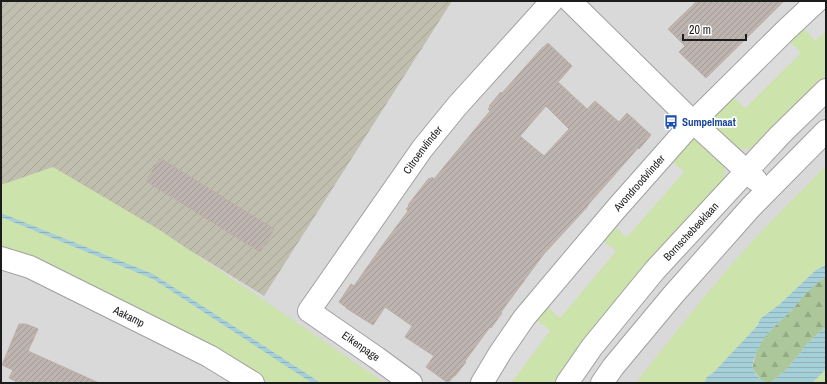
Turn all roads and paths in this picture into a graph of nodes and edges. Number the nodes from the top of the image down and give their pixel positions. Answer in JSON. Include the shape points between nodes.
{"nodes":[{"id":1,"x":552,"y":1,"type":"edge"},
{"id":2,"x":570,"y":1,"type":"edge"},
{"id":3,"x":817,"y":1,"type":"edge"},
{"id":4,"x":826,"y":90,"type":"edge"},
{"id":5,"x":693,"y":122,"type":"junction"},
{"id":6,"x":826,"y":131,"type":"edge"},
{"id":7,"x":746,"y":171,"type":"junction"},
{"id":8,"x":767,"y":191,"type":"junction"},
{"id":9,"x":1,"y":258,"type":"edge"},
{"id":10,"x":309,"y":311,"type":"joint"},
{"id":11,"x":253,"y":383,"type":"edge"},
{"id":12,"x":411,"y":383,"type":"edge"},
{"id":13,"x":482,"y":383,"type":"edge"},
{"id":14,"x":567,"y":383,"type":"edge"},
{"id":15,"x":602,"y":383,"type":"edge"}],
"edges":[{"from":1,"to":10,"type":"street","name":"Citroenvlinder","via":[[457,106],[422,149]]},
{"from":2,"to":5,"type":"street"},
{"from":3,"to":5,"type":"street","name":"Avondroodvlinder"},
{"from":4,"to":7,"type":"street","name":"Bornschebeeklaan"},
{"from":5,"to":7,"type":"street"},
{"from":5,"to":13,"type":"street","name":"Avondroodvlinder","via":[[524,318]]},
{"from":6,"to":8,"type":"street"},
{"from":7,"to":8,"type":"street"},
{"from":7,"to":14,"type":"street","name":"Bornschebeeklaan","via":[[655,270]]},
{"from":8,"to":15,"type":"street","via":[[673,295]]},
{"from":9,"to":11,"type":"street","name":"Aakamp","via":[[30,267],[209,356]]},
{"from":10,"to":12,"type":"street","name":"Eikenpage"}]}
